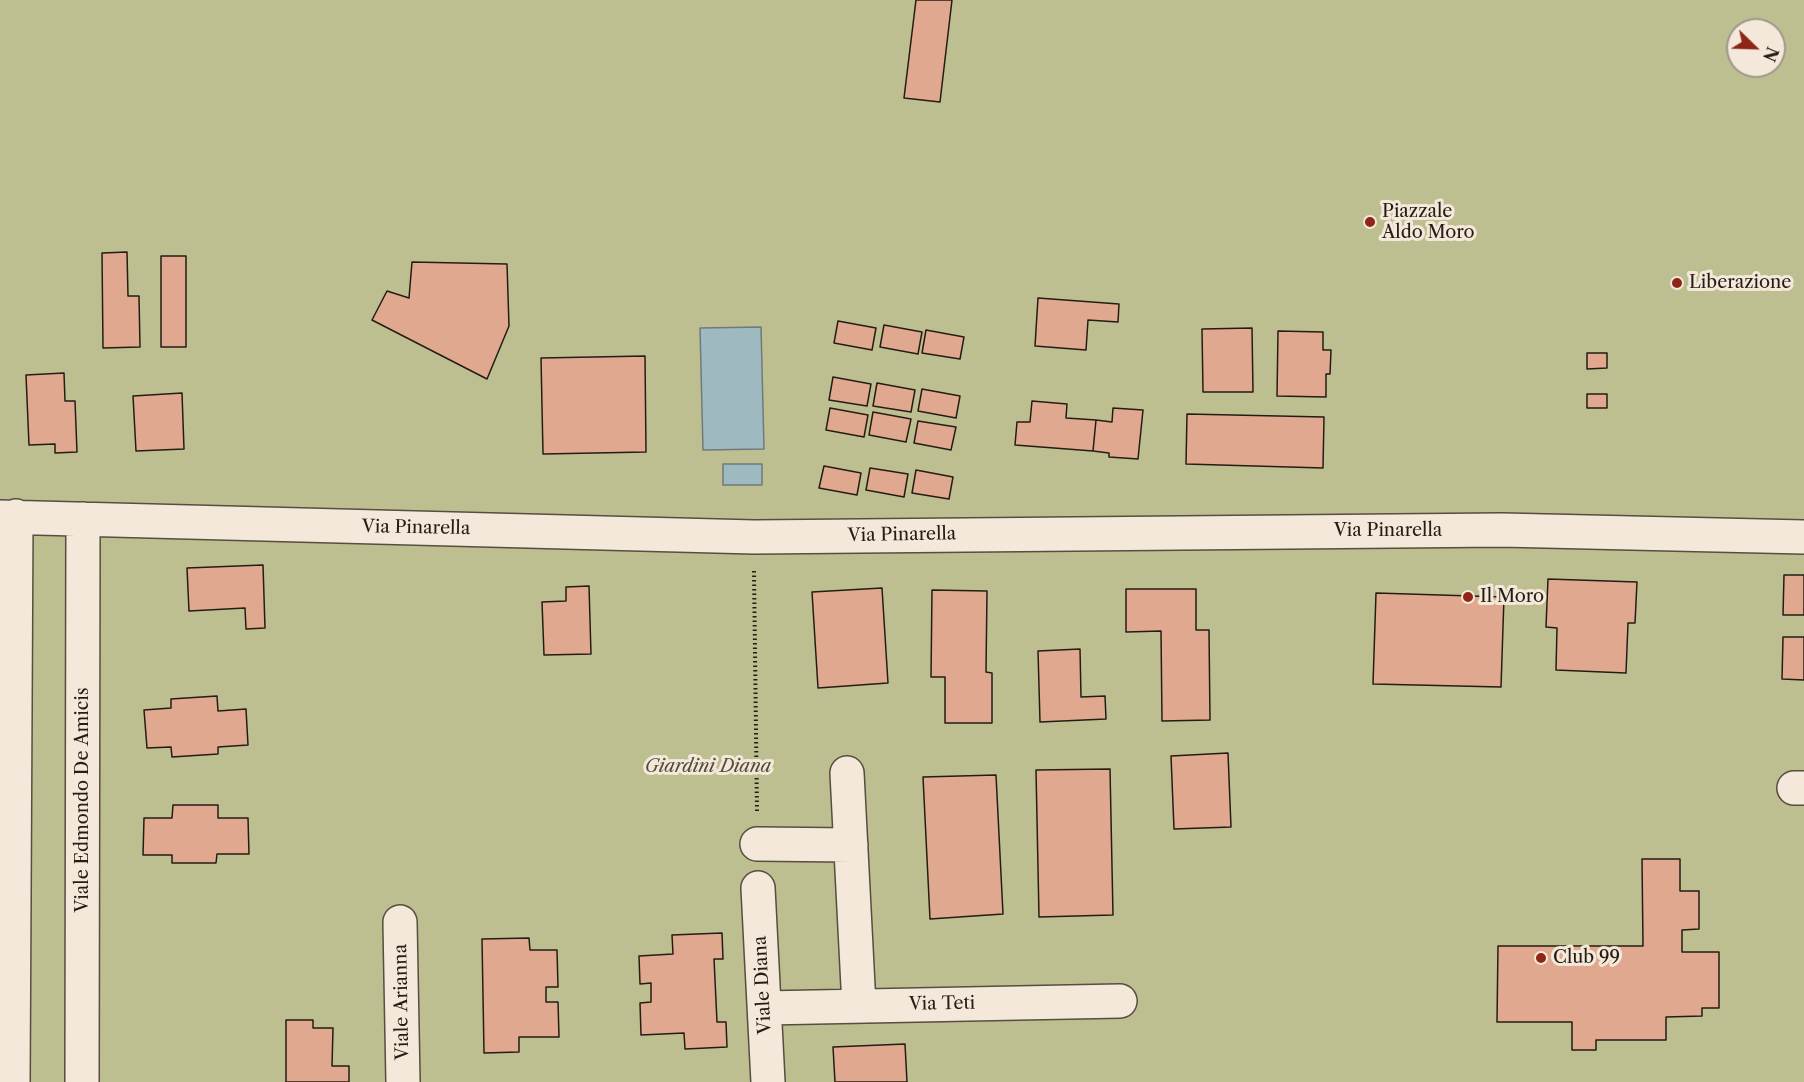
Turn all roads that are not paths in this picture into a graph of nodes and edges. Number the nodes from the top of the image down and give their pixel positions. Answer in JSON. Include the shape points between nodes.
{"nodes":[{"id":1,"x":8,"y":516,"type":"edge"},
{"id":2,"x":83,"y":519,"type":"junction"},
{"id":3,"x":1804,"y":537,"type":"edge"},
{"id":4,"x":847,"y":773,"type":"dead end"},
{"id":5,"x":757,"y":844,"type":"road end"},
{"id":6,"x":850,"y":846,"type":"junction"},
{"id":7,"x":758,"y":888,"type":"dead end"},
{"id":8,"x":400,"y":922,"type":"dead end"},
{"id":9,"x":1120,"y":1001,"type":"dead end"},
{"id":10,"x":859,"y":1006,"type":"junction"},
{"id":11,"x":765,"y":1008,"type":"junction"},
{"id":12,"x":13,"y":1082,"type":"edge"},
{"id":13,"x":82,"y":1082,"type":"edge"},
{"id":14,"x":403,"y":1082,"type":"edge"},
{"id":15,"x":768,"y":1082,"type":"edge"}],
"edges":[{"from":1,"to":2,"type":"street","name":"Via Pinarella"},
{"from":1,"to":12,"type":"street"},
{"from":2,"to":3,"type":"street","name":"Via Pinarella","via":[[754,537],[1502,530]]},
{"from":2,"to":13,"type":"street","name":"Viale Edmondo De Amicis"},
{"from":4,"to":6,"type":"street"},
{"from":5,"to":6,"type":"street"},
{"from":6,"to":10,"type":"street"},
{"from":7,"to":11,"type":"street","name":"Viale Diana"},
{"from":8,"to":14,"type":"street","name":"Viale Arianna"},
{"from":9,"to":10,"type":"street","name":"Via Teti"},
{"from":10,"to":11,"type":"street","name":"Via Teti"},
{"from":11,"to":15,"type":"street","name":"Viale Diana"}]}
